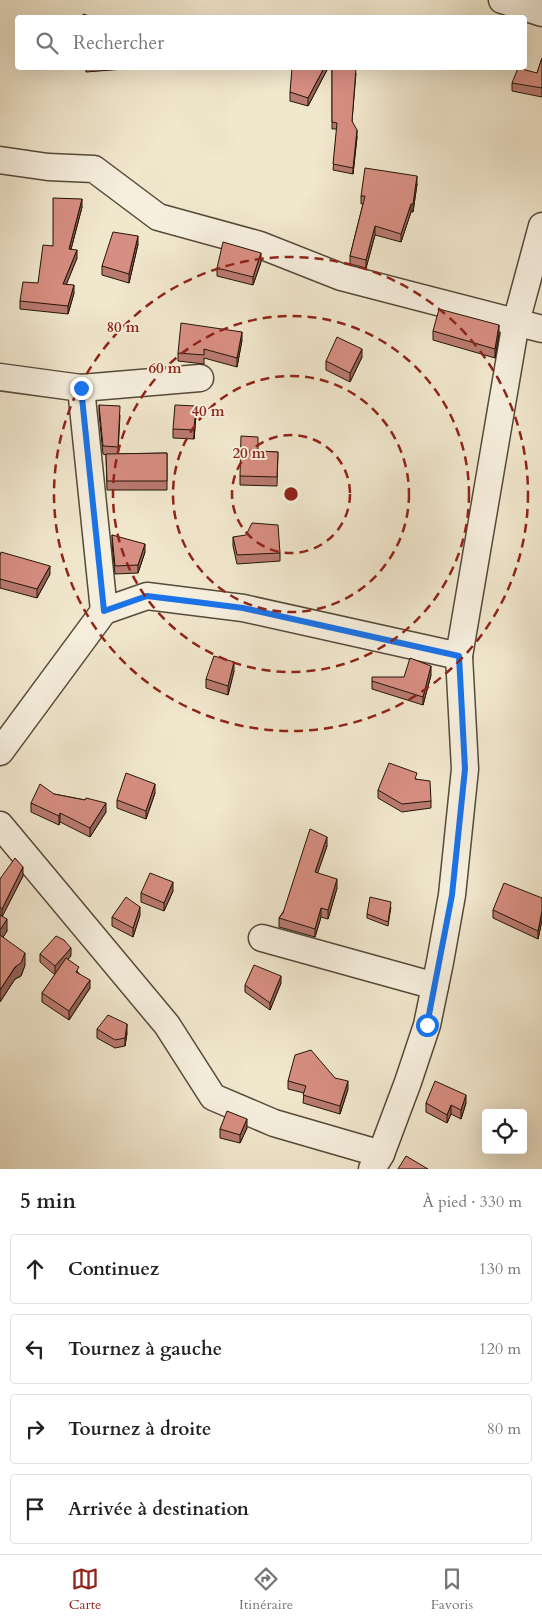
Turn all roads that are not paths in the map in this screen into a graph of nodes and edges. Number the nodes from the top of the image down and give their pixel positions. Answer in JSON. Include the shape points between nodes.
{"nodes":[{"id":1,"x":502,"y":0,"type":"edge"},
{"id":2,"x":542,"y":13,"type":"edge"},
{"id":3,"x":0,"y":160,"type":"edge"},
{"id":4,"x":542,"y":227,"type":"edge"},
{"id":5,"x":516,"y":322,"type":"junction"},
{"id":6,"x":542,"y":329,"type":"edge"},
{"id":7,"x":0,"y":377,"type":"edge"},
{"id":8,"x":200,"y":378,"type":"dead end"},
{"id":9,"x":81,"y":388,"type":"junction"},
{"id":10,"x":104,"y":611,"type":"junction"},
{"id":11,"x":459,"y":656,"type":"junction"},
{"id":12,"x":0,"y":752,"type":"edge"},
{"id":13,"x":0,"y":825,"type":"edge"},
{"id":14,"x":262,"y":938,"type":"dead end"},
{"id":15,"x":435,"y":986,"type":"junction"},
{"id":16,"x":377,"y":1161,"type":"edge"}],
"edges":[{"from":1,"to":2,"type":"street"},
{"from":3,"to":5,"type":"street","via":[[94,169],[158,217],[260,246],[341,277]]},
{"from":4,"to":5,"type":"street"},
{"from":5,"to":6,"type":"street"},
{"from":5,"to":11,"type":"street"},
{"from":7,"to":9,"type":"street"},
{"from":8,"to":9,"type":"street"},
{"from":9,"to":10,"type":"street"},
{"from":10,"to":11,"type":"street","via":[[147,596],[196,602],[243,608]]},
{"from":10,"to":12,"type":"street"},
{"from":11,"to":15,"type":"street","via":[[465,769],[452,895]]},
{"from":13,"to":16,"type":"street","via":[[167,1025],[213,1097]]},
{"from":14,"to":15,"type":"street"},
{"from":15,"to":16,"type":"street","via":[[427,1025]]}]}
